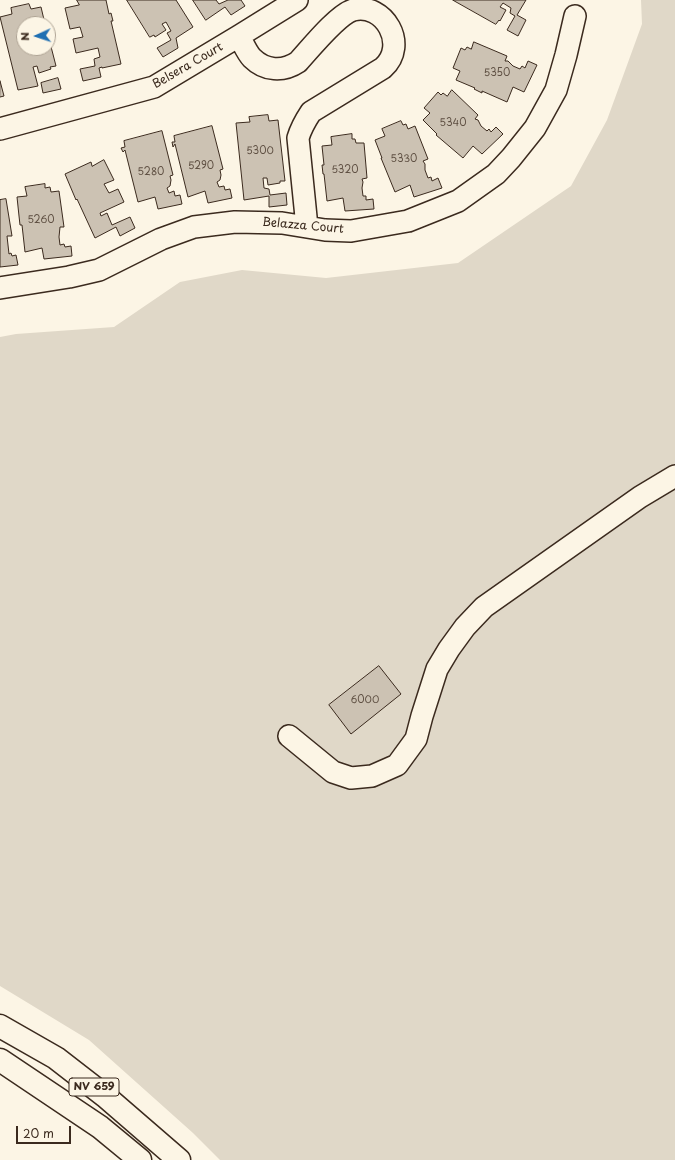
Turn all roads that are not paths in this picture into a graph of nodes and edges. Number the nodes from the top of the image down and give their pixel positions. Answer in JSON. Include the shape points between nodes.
{"nodes":[{"id":1,"x":297,"y":0,"type":"edge"},
{"id":2,"x":575,"y":16,"type":"dead end"},
{"id":3,"x":239,"y":36,"type":"junction"},
{"id":4,"x":0,"y":129,"type":"edge"},
{"id":5,"x":307,"y":227,"type":"junction"},
{"id":6,"x":0,"y":288,"type":"edge"},
{"id":7,"x":675,"y":476,"type":"edge"},
{"id":8,"x":289,"y":736,"type":"dead end"},
{"id":9,"x":0,"y":1026,"type":"edge"},
{"id":10,"x":0,"y":1060,"type":"edge"},
{"id":11,"x":140,"y":1160,"type":"edge"},
{"id":12,"x":179,"y":1160,"type":"edge"}],
"edges":[{"from":1,"to":3,"type":"street","name":"Belsera Court"},
{"from":2,"to":5,"type":"street","name":"Belazza Court","via":[[556,90],[535,128],[496,174],[458,201],[408,221],[351,231]]},
{"from":3,"to":4,"type":"street","name":"Belsera Court","via":[[154,87]]},
{"from":3,"to":5,"type":"street","via":[[251,57],[260,65],[271,69],[289,68],[298,62],[341,16],[354,10],[374,12],[389,26],[393,37],[394,46],[389,63],[311,112],[304,121],[298,138]]},
{"from":5,"to":6,"type":"street","name":"Belazza Court","via":[[282,223],[235,222],[194,227],[161,239],[99,270]]},
{"from":7,"to":8,"type":"street","via":[[640,497],[484,607],[465,627],[437,670],[416,739],[397,765],[372,776],[352,778],[333,772]]},
{"from":9,"to":12,"type":"main road","number":"NV 659","via":[[56,1058],[105,1096]]},
{"from":10,"to":11,"type":"main road","number":"NV 659","via":[[100,1127]]}]}
